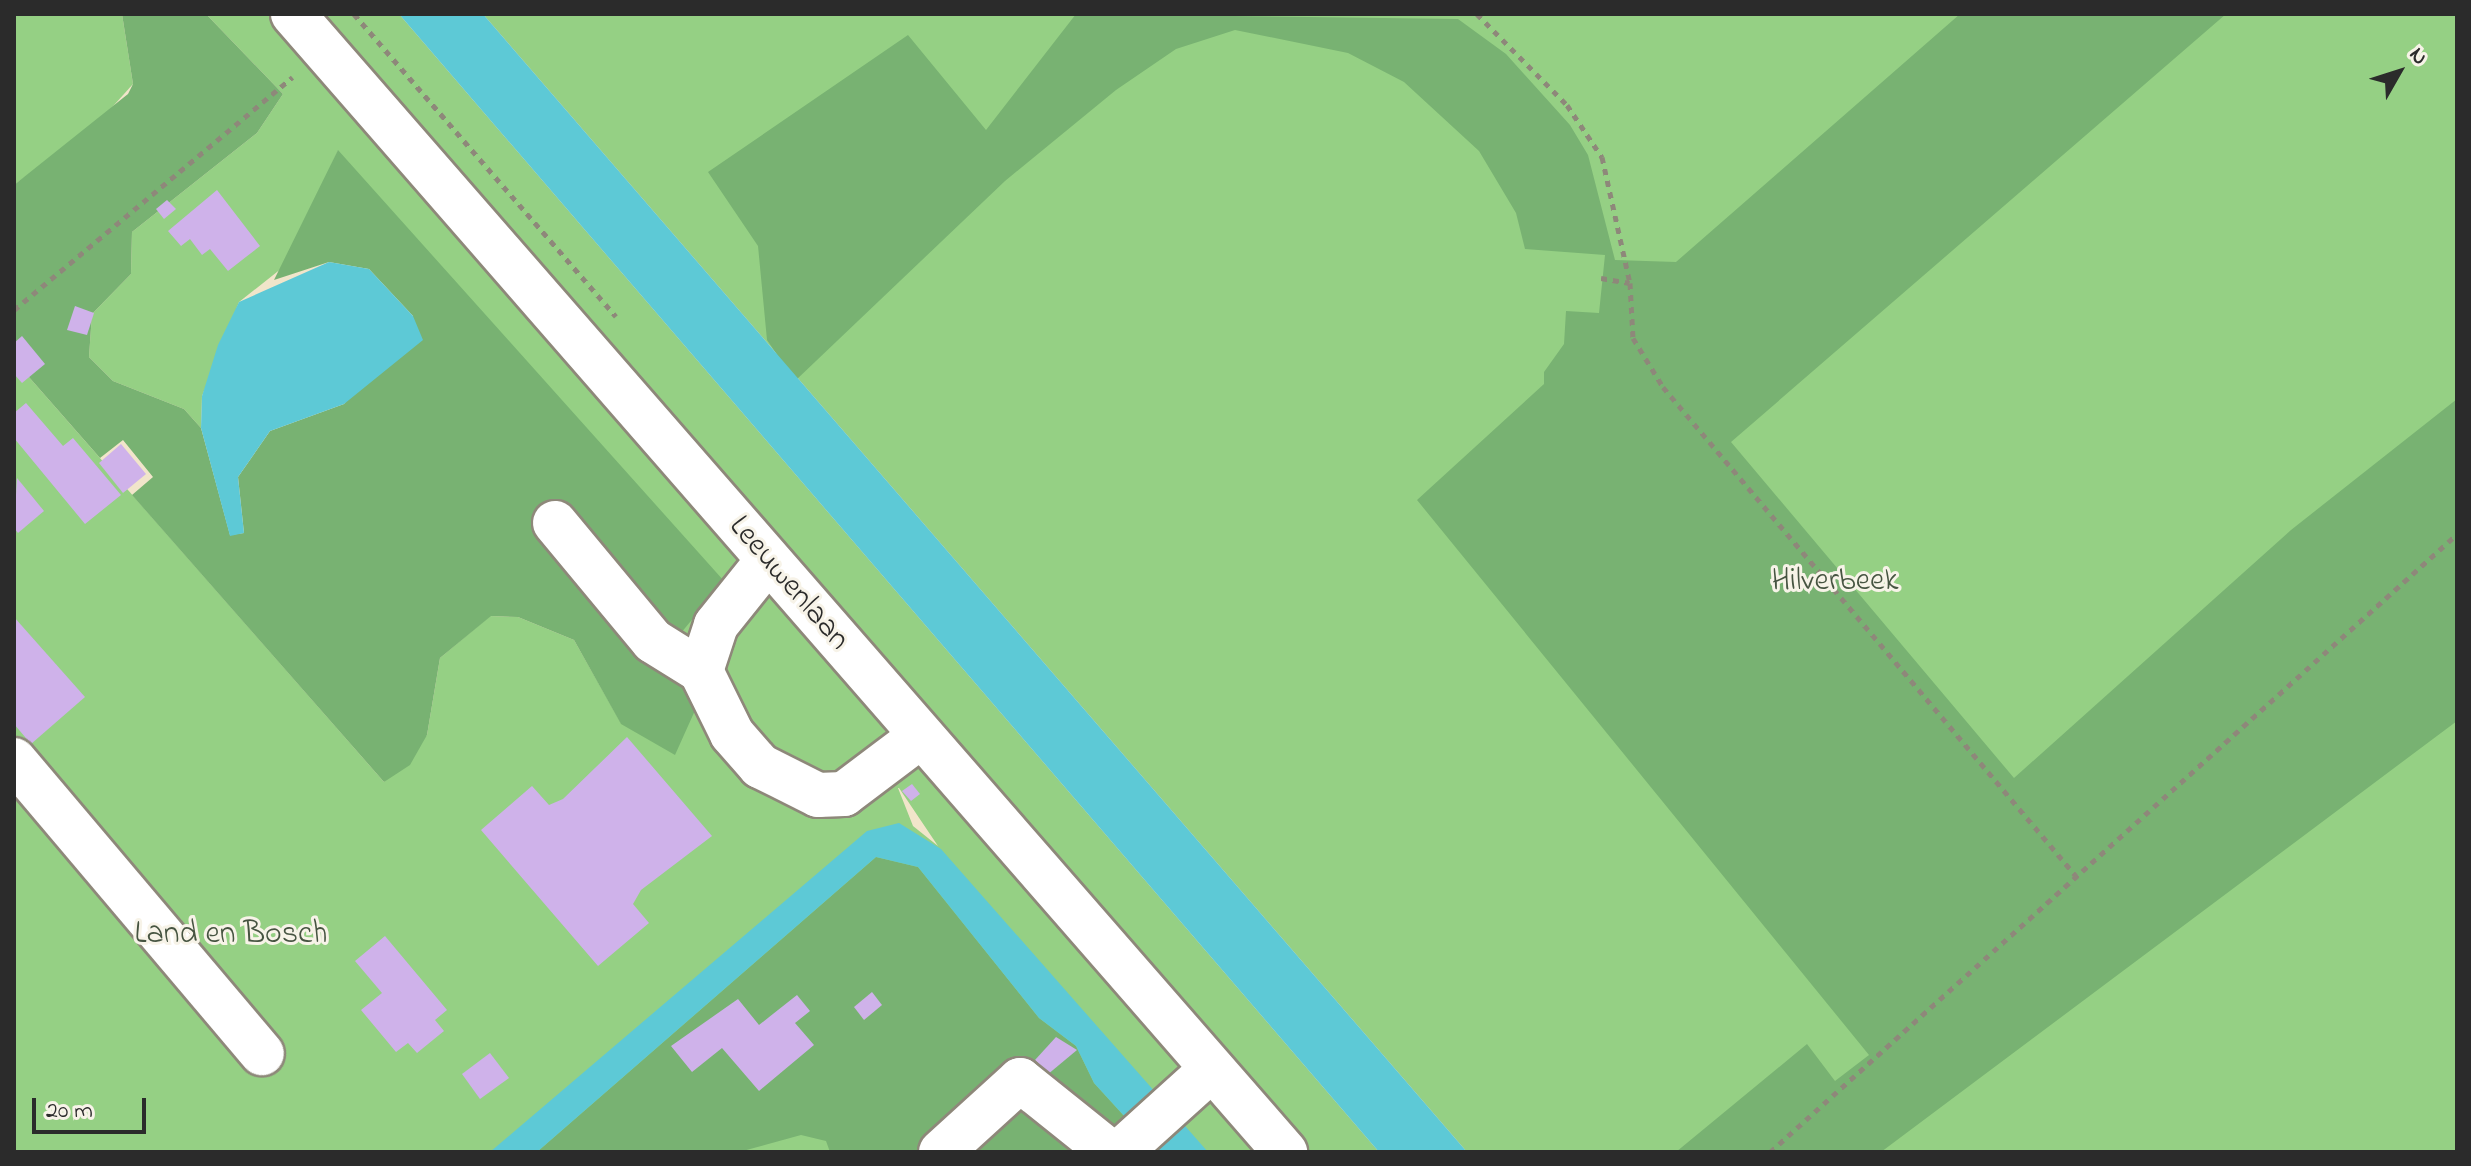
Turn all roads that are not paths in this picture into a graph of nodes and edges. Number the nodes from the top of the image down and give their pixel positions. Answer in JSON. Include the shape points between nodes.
{"nodes":[{"id":1,"x":293,"y":14,"type":"edge"},
{"id":2,"x":555,"y":523,"type":"dead end"},
{"id":3,"x":768,"y":560,"type":"junction"},
{"id":4,"x":701,"y":671,"type":"junction"},
{"id":5,"x":921,"y":736,"type":"junction"},
{"id":6,"x":14,"y":760,"type":"edge"},
{"id":7,"x":262,"y":1053,"type":"dead end"},
{"id":8,"x":1212,"y":1069,"type":"junction"},
{"id":9,"x":941,"y":1152,"type":"edge"},
{"id":10,"x":1110,"y":1152,"type":"edge"},
{"id":11,"x":1120,"y":1152,"type":"edge"},
{"id":12,"x":1285,"y":1152,"type":"edge"}],
"edges":[{"from":1,"to":3,"type":"street","name":"Leeuwenlaan"},
{"from":2,"to":4,"type":"street","via":[[653,641]]},
{"from":3,"to":4,"type":"street","via":[[716,625]]},
{"from":3,"to":5,"type":"street","name":"Leeuwenlaan"},
{"from":4,"to":5,"type":"street","via":[[732,734],[760,766],[818,795],[844,794]]},
{"from":5,"to":8,"type":"street","name":"Leeuwenlaan"},
{"from":6,"to":7,"type":"street"},
{"from":8,"to":11,"type":"street"},
{"from":8,"to":12,"type":"street","name":"Leeuwenlaan"},
{"from":9,"to":10,"type":"street","via":[[1020,1080]]}]}
